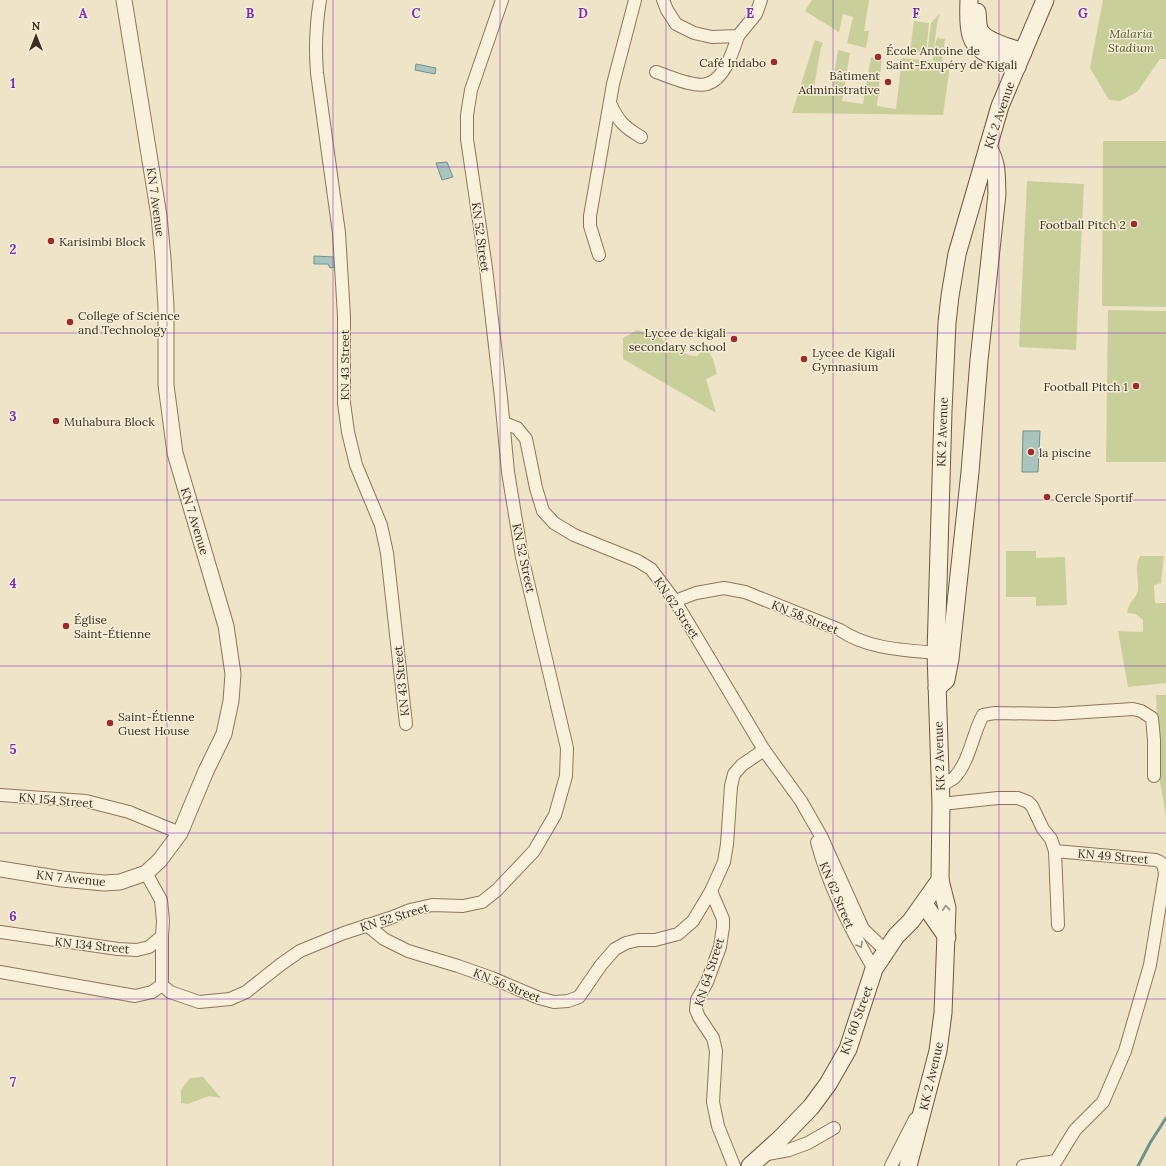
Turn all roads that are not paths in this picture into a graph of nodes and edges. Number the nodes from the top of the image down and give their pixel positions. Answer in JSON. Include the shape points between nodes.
{"nodes":[{"id":1,"x":124,"y":0,"type":"edge"},
{"id":2,"x":320,"y":0,"type":"edge"},
{"id":3,"x":502,"y":0,"type":"edge"},
{"id":4,"x":635,"y":0,"type":"edge"},
{"id":5,"x":662,"y":0,"type":"edge"},
{"id":6,"x":761,"y":0,"type":"edge"},
{"id":7,"x":969,"y":0,"type":"edge"},
{"id":8,"x":978,"y":0,"type":"edge"},
{"id":9,"x":1045,"y":0,"type":"edge"},
{"id":10,"x":738,"y":36,"type":"junction"},
{"id":11,"x":1020,"y":59,"type":"junction"},
{"id":12,"x":656,"y":72,"type":"dead end"},
{"id":13,"x":610,"y":103,"type":"junction"},
{"id":14,"x":641,"y":137,"type":"dead end"},
{"id":15,"x":988,"y":147,"type":"junction"},
{"id":16,"x":599,"y":255,"type":"dead end"},
{"id":17,"x":504,"y":422,"type":"junction"},
{"id":18,"x":675,"y":602,"type":"junction"},
{"id":19,"x":936,"y":653,"type":"junction"},
{"id":20,"x":937,"y":688,"type":"junction"},
{"id":21,"x":406,"y":724,"type":"dead end"},
{"id":22,"x":764,"y":750,"type":"junction"},
{"id":23,"x":1154,"y":776,"type":"dead end"},
{"id":24,"x":940,"y":786,"type":"junction"},
{"id":25,"x":0,"y":795,"type":"edge"},
{"id":26,"x":941,"y":804,"type":"junction"},
{"id":27,"x":810,"y":818,"type":"junction"},
{"id":28,"x":180,"y":833,"type":"junction"},
{"id":29,"x":1055,"y":851,"type":"junction"},
{"id":30,"x":0,"y":869,"type":"edge"},
{"id":31,"x":146,"y":873,"type":"junction"},
{"id":32,"x":940,"y":880,"type":"junction"},
{"id":33,"x":711,"y":892,"type":"junction"},
{"id":34,"x":924,"y":904,"type":"junction"},
{"id":35,"x":367,"y":925,"type":"junction"},
{"id":36,"x":1058,"y":925,"type":"dead end"},
{"id":37,"x":0,"y":932,"type":"edge"},
{"id":38,"x":162,"y":936,"type":"junction"},
{"id":39,"x":947,"y":937,"type":"junction"},
{"id":40,"x":886,"y":951,"type":"junction"},
{"id":41,"x":874,"y":969,"type":"junction"},
{"id":42,"x":0,"y":972,"type":"edge"},
{"id":43,"x":162,"y":985,"type":"junction"},
{"id":44,"x":927,"y":1096,"type":"junction"},
{"id":45,"x":834,"y":1128,"type":"dead end"},
{"id":46,"x":755,"y":1161,"type":"edge"},
{"id":47,"x":734,"y":1166,"type":"edge"},
{"id":48,"x":891,"y":1166,"type":"edge"},
{"id":49,"x":908,"y":1166,"type":"edge"},
{"id":50,"x":1023,"y":1166,"type":"edge"}],
"edges":[{"from":1,"to":28,"type":"street","name":"KN 7 Avenue","via":[[159,216],[166,307],[166,385],[175,453],[226,626],[233,674],[231,701],[224,734]]},
{"from":2,"to":21,"type":"street","name":"KN 43 Street","via":[[317,21],[317,73],[339,233],[344,316],[344,403],[356,464],[381,525],[387,553]]},
{"from":3,"to":17,"type":"street","name":"KN 52 Street","via":[[471,90],[467,139],[486,268]]},
{"from":4,"to":13,"type":"street"},
{"from":5,"to":10,"type":"street","via":[[676,24],[694,33],[712,37]]},
{"from":6,"to":10,"type":"street","via":[[756,14]]},
{"from":7,"to":11,"type":"main road","via":[[969,30],[975,45],[995,58]]},
{"from":8,"to":11,"type":"main road","via":[[980,31]]},
{"from":9,"to":11,"type":"main road","name":"KK 2 Avenue"},
{"from":10,"to":12,"type":"street","via":[[730,61],[720,76],[708,84],[695,84]]},
{"from":11,"to":15,"type":"main road","name":"KK 2 Avenue","via":[[1000,106]]},
{"from":13,"to":14,"type":"street","via":[[617,118]]},
{"from":13,"to":16,"type":"street","via":[[590,216],[590,226]]},
{"from":15,"to":19,"type":"main road","name":"KK 2 Avenue","via":[[957,254],[947,323]]},
{"from":15,"to":20,"type":"main road","via":[[994,158],[997,194],[978,360],[970,472],[950,659],[946,680]]},
{"from":17,"to":18,"type":"street","name":"KN 62 Street","via":[[517,428],[526,439],[543,511],[554,523],[574,535],[638,561],[651,569]]},
{"from":17,"to":35,"type":"street","name":"KN 52 Street","via":[[508,472],[522,557],[567,748],[566,776],[561,795],[555,815],[534,851],[482,902],[463,906],[432,905]]},
{"from":18,"to":19,"type":"street","name":"KN 58 Street","via":[[696,593],[724,588],[746,592],[873,645]]},
{"from":18,"to":22,"type":"street","name":"KN 62 Street"},
{"from":19,"to":20,"type":"main road","name":"KK 2 Avenue"},
{"from":20,"to":24,"type":"main road","name":"KK 2 Avenue"},
{"from":22,"to":27,"type":"street","name":"KN 62 Street","via":[[801,801]]},
{"from":22,"to":33,"type":"street","name":"KN 56 Street","via":[[742,765],[734,774],[725,856]]},
{"from":23,"to":24,"type":"street","via":[[1152,718],[1141,711],[1133,709],[1055,714],[995,713],[983,715],[964,763],[953,778]]},
{"from":24,"to":26,"type":"main road","name":"KK 2 Avenue"},
{"from":25,"to":28,"type":"street","name":"KN 154 Street","via":[[97,803],[129,812]]},
{"from":26,"to":29,"type":"street","via":[[998,798],[1018,798],[1028,802],[1043,829],[1052,839]]},
{"from":26,"to":32,"type":"main road","name":"KK 2 Avenue"},
{"from":27,"to":40,"type":"street","name":"KN 62 Street","via":[[821,836],[863,929]]},
{"from":27,"to":41,"type":"street","name":"KN 62 Street","one_way":true,"via":[[822,862],[837,899]]},
{"from":28,"to":31,"type":"street","name":"KN 7 Avenue","via":[[160,860]]},
{"from":29,"to":36,"type":"street"},
{"from":29,"to":50,"type":"street","name":"KN 49 Street","via":[[1156,860],[1164,866],[1165,874],[1150,965],[1126,1051],[1103,1102],[1075,1130],[1056,1161]]},
{"from":30,"to":31,"type":"street","name":"KN 7 Avenue","via":[[104,884],[120,882]]},
{"from":31,"to":38,"type":"street","via":[[161,900]]},
{"from":32,"to":34,"type":"main road"},
{"from":39,"to":32,"type":"main road","name":"KK 2 Avenue","one_way":true,"via":[[947,908]]},
{"from":33,"to":35,"type":"street","name":"KN 56 Street","via":[[693,921],[678,934],[655,940],[638,940],[615,949],[579,997],[568,1001],[554,1002],[539,998],[492,978],[408,951],[384,939]]},
{"from":33,"to":47,"type":"street","name":"KN 64 Street","via":[[723,919],[723,927],[720,947],[696,1010],[713,1038],[716,1051],[714,1102],[718,1126]]},
{"from":34,"to":39,"type":"main road"},
{"from":34,"to":40,"type":"main road","name":"KN 60 Street"},
{"from":35,"to":43,"type":"street","name":"KN 52 Street","via":[[300,951],[246,992],[230,999],[199,1002],[170,992]]},
{"from":37,"to":38,"type":"street","name":"KN 134 Street","via":[[137,950],[149,947]]},
{"from":38,"to":43,"type":"street"},
{"from":39,"to":44,"type":"main road","name":"KK 2 Avenue","via":[[943,1013],[938,1051]]},
{"from":40,"to":41,"type":"main road","name":"KN 60 Street"},
{"from":41,"to":46,"type":"main road","name":"KN 60 Street","via":[[848,1049],[828,1084],[811,1107]]},
{"from":42,"to":43,"type":"street","via":[[135,996],[152,992]]},
{"from":44,"to":48,"type":"street"},
{"from":44,"to":49,"type":"main road","name":"KK 2 Avenue"},
{"from":45,"to":46,"type":"street","via":[[808,1143]]}]}
